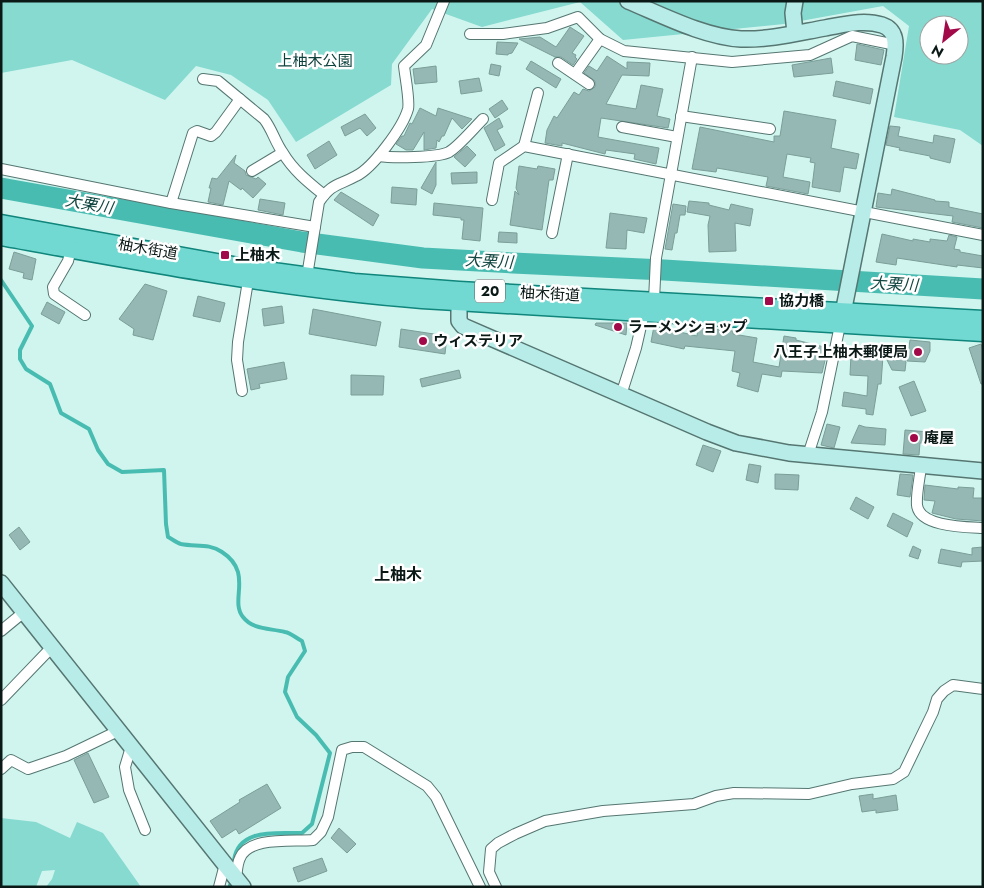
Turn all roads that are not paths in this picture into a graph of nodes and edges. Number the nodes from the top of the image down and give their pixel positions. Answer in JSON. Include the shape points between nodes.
{"nodes":[{"id":1,"x":444,"y":1,"type":"edge"},
{"id":2,"x":628,"y":1,"type":"edge"},
{"id":3,"x":795,"y":1,"type":"edge"},
{"id":4,"x":796,"y":33,"type":"junction"},
{"id":5,"x":470,"y":34,"type":"dead end"},
{"id":6,"x":600,"y":38,"type":"junction"},
{"id":7,"x":896,"y":45,"type":"junction"},
{"id":8,"x":692,"y":57,"type":"junction"},
{"id":9,"x":558,"y":63,"type":"dead end"},
{"id":10,"x":574,"y":74,"type":"junction"},
{"id":11,"x":202,"y":79,"type":"dead end"},
{"id":12,"x":589,"y":84,"type":"dead end"},
{"id":13,"x":538,"y":93,"type":"dead end"},
{"id":14,"x":240,"y":99,"type":"junction"},
{"id":15,"x":680,"y":116,"type":"junction"},
{"id":16,"x":483,"y":119,"type":"dead end"},
{"id":17,"x":622,"y":127,"type":"dead end"},
{"id":18,"x":770,"y":129,"type":"dead end"},
{"id":19,"x":677,"y":137,"type":"junction"},
{"id":20,"x":524,"y":146,"type":"junction"},
{"id":21,"x":282,"y":153,"type":"junction"},
{"id":22,"x":568,"y":154,"type":"junction"},
{"id":23,"x":379,"y":156,"type":"junction"},
{"id":24,"x":1,"y":169,"type":"edge"},
{"id":25,"x":252,"y":171,"type":"dead end"},
{"id":26,"x":670,"y":174,"type":"junction"},
{"id":27,"x":324,"y":195,"type":"junction"},
{"id":28,"x":492,"y":200,"type":"dead end"},
{"id":29,"x":171,"y":203,"type":"junction"},
{"id":30,"x":864,"y":212,"type":"junction"},
{"id":31,"x":1,"y":223,"type":"edge"},
{"id":32,"x":314,"y":229,"type":"junction"},
{"id":33,"x":552,"y":233,"type":"dead end"},
{"id":34,"x":983,"y":235,"type":"edge"},
{"id":35,"x":1,"y":237,"type":"edge"},
{"id":36,"x":72,"y":249,"type":"junction"},
{"id":37,"x":307,"y":276,"type":"junction"},
{"id":38,"x":248,"y":281,"type":"junction"},
{"id":39,"x":459,"y":296,"type":"junction"},
{"id":40,"x":649,"y":307,"type":"junction"},
{"id":41,"x":85,"y":314,"type":"dead end"},
{"id":42,"x":842,"y":318,"type":"junction"},
{"id":43,"x":983,"y":319,"type":"edge"},
{"id":44,"x":983,"y":333,"type":"edge"},
{"id":45,"x":242,"y":391,"type":"dead end"},
{"id":46,"x":621,"y":395,"type":"junction"},
{"id":47,"x":808,"y":455,"type":"junction"},
{"id":48,"x":921,"y":466,"type":"junction"},
{"id":49,"x":983,"y":471,"type":"edge"},
{"id":50,"x":983,"y":528,"type":"edge"},
{"id":51,"x":1,"y":583,"type":"edge"},
{"id":52,"x":24,"y":612,"type":"junction"},
{"id":53,"x":1,"y":631,"type":"edge"},
{"id":54,"x":52,"y":647,"type":"junction"},
{"id":55,"x":983,"y":689,"type":"edge"},
{"id":56,"x":1,"y":700,"type":"edge"},
{"id":57,"x":118,"y":731,"type":"junction"},
{"id":58,"x":131,"y":747,"type":"junction"},
{"id":59,"x":1,"y":769,"type":"edge"},
{"id":60,"x":145,"y":830,"type":"dead end"},
{"id":61,"x":225,"y":864,"type":"junction"},
{"id":62,"x":240,"y":882,"type":"edge"},
{"id":63,"x":219,"y":887,"type":"edge"},
{"id":64,"x":480,"y":887,"type":"edge"},
{"id":65,"x":496,"y":887,"type":"edge"}],
"edges":[{"from":1,"to":23,"type":"street","via":[[426,45],[404,66],[408,108]]},
{"from":2,"to":4,"type":"street","via":[[726,37],[753,38]]},
{"from":3,"to":4,"type":"street"},
{"from":4,"to":7,"type":"street","via":[[859,22],[874,23],[889,29]]},
{"from":5,"to":6,"type":"street","via":[[503,34],[547,28],[578,17]]},
{"from":6,"to":8,"type":"street","via":[[624,51]]},
{"from":6,"to":10,"type":"street"},
{"from":7,"to":8,"type":"street","via":[[852,36],[810,55],[732,62]]},
{"from":7,"to":30,"type":"street"},
{"from":8,"to":15,"type":"street"},
{"from":9,"to":10,"type":"street"},
{"from":10,"to":12,"type":"street"},
{"from":11,"to":14,"type":"street","via":[[218,81]]},
{"from":13,"to":20,"type":"street"},
{"from":14,"to":21,"type":"street","via":[[270,126]]},
{"from":14,"to":29,"type":"street","via":[[211,136],[197,131],[193,133]]},
{"from":15,"to":18,"type":"street"},
{"from":15,"to":19,"type":"street"},
{"from":16,"to":23,"type":"street","via":[[448,152],[390,158]]},
{"from":17,"to":19,"type":"street"},
{"from":19,"to":26,"type":"street"},
{"from":20,"to":22,"type":"street"},
{"from":20,"to":28,"type":"street","via":[[499,163]]},
{"from":21,"to":25,"type":"street"},
{"from":21,"to":27,"type":"street","via":[[300,176]]},
{"from":22,"to":26,"type":"street"},
{"from":22,"to":33,"type":"street"},
{"from":23,"to":27,"type":"street","via":[[357,176],[336,184]]},
{"from":24,"to":29,"type":"street"},
{"from":26,"to":30,"type":"street"},
{"from":26,"to":40,"type":"street"},
{"from":27,"to":32,"type":"street","via":[[319,202]]},
{"from":29,"to":32,"type":"street"},
{"from":30,"to":34,"type":"street"},
{"from":30,"to":42,"type":"street"},
{"from":31,"to":37,"type":"main road","name":"柚木街道","number":"20"},
{"from":32,"to":37,"type":"street"},
{"from":35,"to":36,"type":"main road","name":"柚木街道","number":"20"},
{"from":36,"to":38,"type":"main road","name":"柚木街道","number":"20"},
{"from":36,"to":41,"type":"street","via":[[53,287],[54,294]]},
{"from":37,"to":39,"type":"main road","name":"柚木街道","number":"20"},
{"from":38,"to":39,"type":"main road","name":"柚木街道","number":"20","via":[[349,294]]},
{"from":38,"to":45,"type":"street","via":[[238,342]]},
{"from":39,"to":40,"type":"main road","name":"柚木街道","number":"20"},
{"from":39,"to":46,"type":"street","via":[[458,321],[463,326]]},
{"from":40,"to":42,"type":"main road","name":"柚木街道","number":"20"},
{"from":40,"to":46,"type":"street"},
{"from":42,"to":43,"type":"main road","name":"柚木街道","number":"20"},
{"from":42,"to":44,"type":"main road","name":"柚木街道","number":"20"},
{"from":42,"to":47,"type":"street","via":[[822,412]]},
{"from":46,"to":47,"type":"street","via":[[725,439],[768,450]]},
{"from":47,"to":48,"type":"street"},
{"from":48,"to":49,"type":"street"},
{"from":48,"to":50,"type":"street","via":[[919,513],[925,518],[955,526]]},
{"from":51,"to":52,"type":"street"},
{"from":52,"to":53,"type":"street"},
{"from":52,"to":54,"type":"street"},
{"from":54,"to":56,"type":"street"},
{"from":54,"to":57,"type":"street"},
{"from":55,"to":65,"type":"street","via":[[953,685],[944,691],[937,699],[904,772],[894,779],[809,794],[734,793],[694,804],[603,811],[545,821],[498,843],[492,850],[489,872]]},
{"from":57,"to":58,"type":"street"},
{"from":57,"to":59,"type":"street","via":[[66,756],[28,769],[11,760]]},
{"from":58,"to":60,"type":"street","via":[[125,767],[129,790]]},
{"from":58,"to":61,"type":"street"},
{"from":61,"to":62,"type":"street"},
{"from":61,"to":63,"type":"street"},
{"from":62,"to":64,"type":"street","via":[[240,857],[249,848],[267,841],[313,840],[321,832],[328,817],[342,750],[364,747],[427,786],[436,797]]}]}
